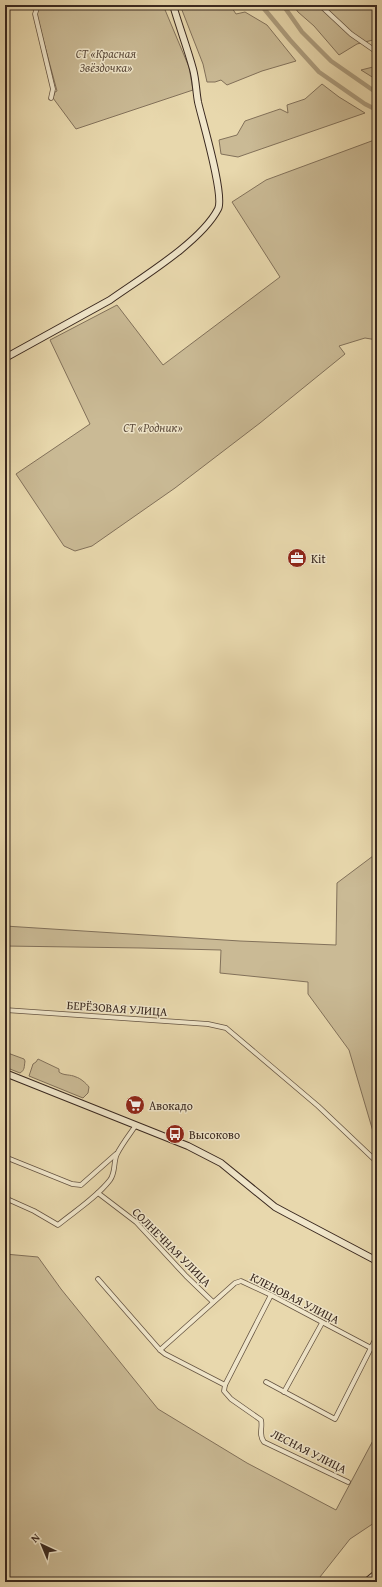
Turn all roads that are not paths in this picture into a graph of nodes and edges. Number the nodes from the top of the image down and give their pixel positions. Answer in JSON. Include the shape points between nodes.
{"nodes":[{"id":1,"x":38,"y":5,"type":"edge"},
{"id":2,"x":173,"y":5,"type":"edge"},
{"id":3,"x":320,"y":5,"type":"edge"},
{"id":4,"x":377,"y":52,"type":"edge"},
{"id":5,"x":51,"y":98,"type":"dead end"},
{"id":6,"x":5,"y":358,"type":"edge"},
{"id":7,"x":5,"y":1010,"type":"edge"},
{"id":8,"x":5,"y":1073,"type":"edge"},
{"id":9,"x":137,"y":1124,"type":"junction"},
{"id":10,"x":118,"y":1153,"type":"junction"},
{"id":11,"x":5,"y":1157,"type":"edge"},
{"id":12,"x":377,"y":1162,"type":"edge"},
{"id":13,"x":98,"y":1193,"type":"junction"},
{"id":14,"x":5,"y":1198,"type":"edge"},
{"id":15,"x":377,"y":1261,"type":"edge"},
{"id":16,"x":98,"y":1279,"type":"dead end"},
{"id":17,"x":271,"y":1295,"type":"junction"},
{"id":18,"x":213,"y":1302,"type":"junction"},
{"id":19,"x":322,"y":1323,"type":"junction"},
{"id":20,"x":377,"y":1336,"type":"edge"},
{"id":21,"x":371,"y":1348,"type":"junction"},
{"id":22,"x":160,"y":1350,"type":"junction"},
{"id":23,"x":266,"y":1382,"type":"dead end"},
{"id":24,"x":225,"y":1385,"type":"junction"},
{"id":25,"x":284,"y":1392,"type":"junction"},
{"id":26,"x":348,"y":1482,"type":"dead end"},
{"id":27,"x":377,"y":1573,"type":"edge"},
{"id":28,"x":366,"y":1582,"type":"edge"}],
"edges":[{"from":1,"to":5,"type":"street","via":[[35,14],[53,88]]},
{"from":2,"to":6,"type":"main road","via":[[193,68],[219,191],[219,207],[209,224],[183,248],[110,300]]},
{"from":3,"to":4,"type":"street","via":[[351,34]]},
{"from":7,"to":12,"type":"street","name":"БЕРЁЗОВАЯ УЛИЦА","via":[[208,1024],[226,1028],[318,1106]]},
{"from":8,"to":9,"type":"main road"},
{"from":9,"to":10,"type":"street"},
{"from":9,"to":15,"type":"main road","via":[[203,1153],[288,1214]]},
{"from":10,"to":11,"type":"street","via":[[81,1185],[72,1184]]},
{"from":10,"to":13,"type":"street","via":[[114,1162],[114,1173]]},
{"from":13,"to":14,"type":"street","via":[[58,1225]]},
{"from":13,"to":18,"type":"street","name":"СОЛНЕЧНАЯ УЛИЦА","via":[[136,1222]]},
{"from":16,"to":22,"type":"street"},
{"from":17,"to":18,"type":"street","name":"КЛЕНОВАЯ УЛИЦА","via":[[241,1281]]},
{"from":17,"to":19,"type":"street","name":"КЛЕНОВАЯ УЛИЦА"},
{"from":17,"to":24,"type":"street"},
{"from":18,"to":22,"type":"street","name":"КЛЕНОВАЯ УЛИЦА"},
{"from":19,"to":21,"type":"street","name":"КЛЕНОВАЯ УЛИЦА"},
{"from":19,"to":25,"type":"street"},
{"from":20,"to":21,"type":"street"},
{"from":21,"to":25,"type":"street","via":[[335,1419]]},
{"from":22,"to":24,"type":"street"},
{"from":23,"to":25,"type":"street"},
{"from":24,"to":26,"type":"street","name":"ЛЕСНАЯ УЛИЦА","via":[[224,1391],[231,1399],[261,1420],[263,1425],[260,1433],[264,1442]]},
{"from":27,"to":28,"type":"main road"}]}
